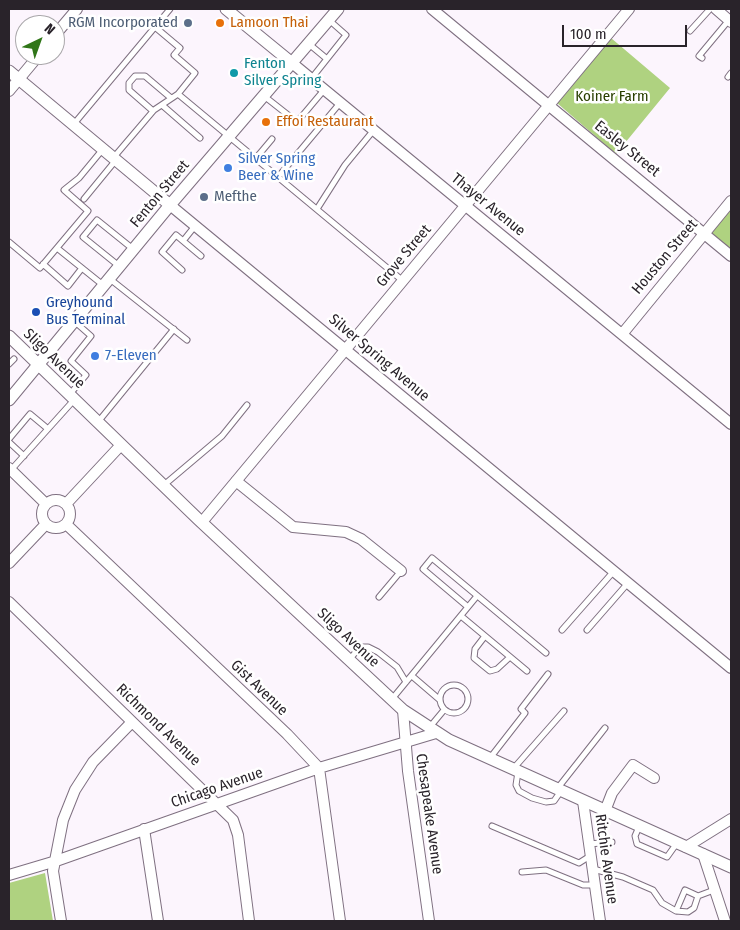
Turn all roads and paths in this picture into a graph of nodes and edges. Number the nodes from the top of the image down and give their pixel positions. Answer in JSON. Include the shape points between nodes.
{"nodes":[{"id":1,"x":77,"y":9,"type":"edge"},
{"id":2,"x":170,"y":9,"type":"edge"},
{"id":3,"x":226,"y":9,"type":"edge"},
{"id":4,"x":338,"y":9,"type":"edge"},
{"id":5,"x":432,"y":9,"type":"edge"},
{"id":6,"x":629,"y":9,"type":"edge"},
{"id":7,"x":710,"y":9,"type":"edge"},
{"id":8,"x":716,"y":9,"type":"edge"},
{"id":9,"x":328,"y":20,"type":"junction"},
{"id":10,"x":730,"y":21,"type":"edge"},
{"id":11,"x":65,"y":23,"type":"edge"},
{"id":12,"x":155,"y":27,"type":"junction"},
{"id":13,"x":690,"y":32,"type":"dead end"},
{"id":14,"x":308,"y":43,"type":"junction"},
{"id":15,"x":702,"y":58,"type":"dead end"},
{"id":16,"x":327,"y":60,"type":"junction"},
{"id":17,"x":292,"y":63,"type":"junction"},
{"id":18,"x":31,"y":65,"type":"edge"},
{"id":19,"x":9,"y":70,"type":"edge"},
{"id":20,"x":19,"y":79,"type":"junction"},
{"id":21,"x":311,"y":79,"type":"junction"},
{"id":22,"x":324,"y":90,"type":"junction"},
{"id":23,"x":9,"y":91,"type":"edge"},
{"id":24,"x":178,"y":94,"type":"junction"},
{"id":25,"x":264,"y":95,"type":"junction"},
{"id":26,"x":171,"y":98,"type":"junction"},
{"id":27,"x":340,"y":103,"type":"junction"},
{"id":28,"x":162,"y":105,"type":"junction"},
{"id":29,"x":549,"y":105,"type":"junction"},
{"id":30,"x":153,"y":111,"type":"junction"},
{"id":31,"x":73,"y":124,"type":"junction"},
{"id":32,"x":373,"y":131,"type":"junction"},
{"id":33,"x":229,"y":136,"type":"junction"},
{"id":34,"x":200,"y":138,"type":"dead end"},
{"id":35,"x":272,"y":139,"type":"dead end"},
{"id":36,"x":103,"y":149,"type":"junction"},
{"id":37,"x":256,"y":158,"type":"junction"},
{"id":38,"x":115,"y":159,"type":"junction"},
{"id":39,"x":278,"y":177,"type":"junction"},
{"id":40,"x":84,"y":199,"type":"dead end"},
{"id":41,"x":731,"y":201,"type":"edge"},
{"id":42,"x":170,"y":205,"type":"junction"},
{"id":43,"x":465,"y":206,"type":"junction"},
{"id":44,"x":317,"y":209,"type":"junction"},
{"id":45,"x":195,"y":226,"type":"junction"},
{"id":46,"x":704,"y":234,"type":"junction"},
{"id":47,"x":183,"y":241,"type":"junction"},
{"id":48,"x":9,"y":242,"type":"edge"},
{"id":49,"x":57,"y":248,"type":"junction"},
{"id":50,"x":134,"y":249,"type":"junction"},
{"id":51,"x":200,"y":256,"type":"dead end"},
{"id":52,"x":731,"y":256,"type":"edge"},
{"id":53,"x":43,"y":264,"type":"junction"},
{"id":54,"x":120,"y":266,"type":"junction"},
{"id":55,"x":82,"y":268,"type":"junction"},
{"id":56,"x":182,"y":270,"type":"dead end"},
{"id":57,"x":403,"y":281,"type":"junction"},
{"id":58,"x":107,"y":282,"type":"junction"},
{"id":59,"x":74,"y":321,"type":"junction"},
{"id":60,"x":174,"y":329,"type":"junction"},
{"id":61,"x":622,"y":333,"type":"junction"},
{"id":62,"x":9,"y":336,"type":"edge"},
{"id":63,"x":187,"y":340,"type":"dead end"},
{"id":64,"x":345,"y":350,"type":"junction"},
{"id":65,"x":14,"y":359,"type":"dead end"},
{"id":66,"x":9,"y":364,"type":"edge"},
{"id":67,"x":38,"y":365,"type":"junction"},
{"id":68,"x":72,"y":397,"type":"junction"},
{"id":69,"x":9,"y":400,"type":"edge"},
{"id":70,"x":246,"y":405,"type":"dead end"},
{"id":71,"x":97,"y":422,"type":"junction"},
{"id":72,"x":731,"y":424,"type":"edge"},
{"id":73,"x":48,"y":429,"type":"junction"},
{"id":74,"x":9,"y":440,"type":"edge"},
{"id":75,"x":121,"y":445,"type":"junction"},
{"id":76,"x":24,"y":456,"type":"junction"},
{"id":77,"x":10,"y":469,"type":"edge"},
{"id":78,"x":236,"y":481,"type":"junction"},
{"id":79,"x":164,"y":485,"type":"junction"},
{"id":80,"x":46,"y":504,"type":"junction"},
{"id":81,"x":66,"y":504,"type":"junction"},
{"id":82,"x":202,"y":522,"type":"junction"},
{"id":83,"x":46,"y":524,"type":"junction"},
{"id":84,"x":66,"y":524,"type":"junction"},
{"id":85,"x":9,"y":563,"type":"edge"},
{"id":86,"x":401,"y":571,"type":"joint"},
{"id":87,"x":614,"y":571,"type":"junction"},
{"id":88,"x":628,"y":583,"type":"junction"},
{"id":89,"x":477,"y":596,"type":"junction"},
{"id":90,"x":379,"y":597,"type":"dead end"},
{"id":91,"x":9,"y":602,"type":"edge"},
{"id":92,"x":468,"y":607,"type":"junction"},
{"id":93,"x":461,"y":616,"type":"junction"},
{"id":94,"x":562,"y":630,"type":"dead end"},
{"id":95,"x":587,"y":630,"type":"dead end"},
{"id":96,"x":485,"y":636,"type":"junction"},
{"id":97,"x":546,"y":652,"type":"dead end"},
{"id":98,"x":510,"y":656,"type":"junction"},
{"id":99,"x":349,"y":660,"type":"junction"},
{"id":100,"x":731,"y":668,"type":"edge"},
{"id":101,"x":527,"y":671,"type":"dead end"},
{"id":102,"x":548,"y":674,"type":"dead end"},
{"id":103,"x":412,"y":676,"type":"junction"},
{"id":104,"x":406,"y":682,"type":"junction"},
{"id":105,"x":392,"y":700,"type":"junction"},
{"id":106,"x":440,"y":700,"type":"junction"},
{"id":107,"x":403,"y":710,"type":"junction"},
{"id":108,"x":444,"y":710,"type":"junction"},
{"id":109,"x":564,"y":711,"type":"dead end"},
{"id":110,"x":132,"y":722,"type":"junction"},
{"id":111,"x":605,"y":728,"type":"dead end"},
{"id":112,"x":432,"y":731,"type":"junction"},
{"id":113,"x":405,"y":742,"type":"junction"},
{"id":114,"x":489,"y":758,"type":"junction"},
{"id":115,"x":319,"y":768,"type":"junction"},
{"id":116,"x":516,"y":770,"type":"junction"},
{"id":117,"x":654,"y":778,"type":"dead end"},
{"id":118,"x":559,"y":790,"type":"junction"},
{"id":119,"x":583,"y":801,"type":"junction"},
{"id":120,"x":218,"y":803,"type":"junction"},
{"id":121,"x":605,"y":811,"type":"junction"},
{"id":122,"x":731,"y":819,"type":"edge"},
{"id":123,"x":492,"y":826,"type":"dead end"},
{"id":124,"x":639,"y":826,"type":"junction"},
{"id":125,"x":144,"y":829,"type":"junction"},
{"id":126,"x":612,"y":842,"type":"dead end"},
{"id":127,"x":589,"y":844,"type":"junction"},
{"id":128,"x":682,"y":845,"type":"junction"},
{"id":129,"x":703,"y":854,"type":"junction"},
{"id":130,"x":591,"y":856,"type":"junction"},
{"id":131,"x":56,"y":861,"type":"junction"},
{"id":132,"x":731,"y":866,"type":"edge"},
{"id":133,"x":592,"y":869,"type":"junction"},
{"id":134,"x":522,"y":872,"type":"dead end"},
{"id":135,"x":9,"y":875,"type":"edge"},
{"id":136,"x":595,"y":885,"type":"junction"},
{"id":137,"x":714,"y":890,"type":"junction"},
{"id":138,"x":698,"y":896,"type":"junction"},
{"id":139,"x":676,"y":911,"type":"junction"},
{"id":140,"x":61,"y":921,"type":"edge"},
{"id":141,"x":158,"y":921,"type":"edge"},
{"id":142,"x":250,"y":921,"type":"edge"},
{"id":143,"x":340,"y":921,"type":"edge"},
{"id":144,"x":429,"y":921,"type":"edge"},
{"id":145,"x":600,"y":921,"type":"edge"},
{"id":146,"x":725,"y":921,"type":"edge"}],
"edges":[{"from":1,"to":11,"type":"street"},
{"from":2,"to":12,"type":"lane"},
{"from":3,"to":17,"type":"street","name":"Thayer Avenue"},
{"from":4,"to":9,"type":"street","name":"Fenton Street"},
{"from":5,"to":29,"type":"street","name":"Easley Street"},
{"from":6,"to":29,"type":"street","name":"Grove Street"},
{"from":7,"to":13,"type":"lane"},
{"from":8,"to":10,"type":"street"},
{"from":9,"to":14,"type":"street","name":"Fenton Street"},
{"from":9,"to":16,"type":"lane","via":[[346,36]]},
{"from":10,"to":15,"type":"lane","via":[[699,56]]},
{"from":12,"to":24,"type":"lane","via":[[180,48],[174,55],[195,73]]},
{"from":12,"to":31,"type":"lane"},
{"from":14,"to":16,"type":"lane"},
{"from":14,"to":17,"type":"street","name":"Fenton Street"},
{"from":16,"to":21,"type":"lane"},
{"from":17,"to":21,"type":"street","name":"Thayer Avenue"},
{"from":17,"to":25,"type":"street","name":"Fenton Street"},
{"from":18,"to":20,"type":"street"},
{"from":19,"to":20,"type":"street","name":"Silver Spring Avenue"},
{"from":20,"to":23,"type":"street"},
{"from":20,"to":31,"type":"street","name":"Silver Spring Avenue"},
{"from":21,"to":22,"type":"street","name":"Thayer Avenue"},
{"from":22,"to":25,"type":"lane","via":[[297,122]]},
{"from":22,"to":27,"type":"street","name":"Thayer Avenue"},
{"from":24,"to":26,"type":"lane"},
{"from":24,"to":33,"type":"lane"},
{"from":25,"to":33,"type":"street","name":"Fenton Street"},
{"from":26,"to":28,"type":"lane"},
{"from":26,"to":30,"type":"lane","via":[[145,76],[135,76],[129,83],[129,90]]},
{"from":27,"to":32,"type":"street","name":"Thayer Avenue"},
{"from":27,"to":39,"type":"lane"},
{"from":28,"to":30,"type":"lane"},
{"from":28,"to":34,"type":"lane"},
{"from":29,"to":43,"type":"street","name":"Grove Street"},
{"from":29,"to":46,"type":"street","name":"Easley Street"},
{"from":30,"to":38,"type":"lane"},
{"from":31,"to":36,"type":"street","name":"Silver Spring Avenue"},
{"from":32,"to":43,"type":"street","name":"Thayer Avenue"},
{"from":32,"to":44,"type":"lane","via":[[345,165]]},
{"from":33,"to":37,"type":"lane"},
{"from":33,"to":42,"type":"street","name":"Fenton Street"},
{"from":35,"to":37,"type":"lane"},
{"from":36,"to":38,"type":"street","name":"Silver Spring Avenue"},
{"from":36,"to":49,"type":"lane","via":[[79,178],[64,190],[88,211]]},
{"from":37,"to":39,"type":"lane"},
{"from":38,"to":40,"type":"lane"},
{"from":38,"to":42,"type":"street","name":"Silver Spring Avenue"},
{"from":39,"to":44,"type":"lane"},
{"from":41,"to":46,"type":"street","name":"Houston Street"},
{"from":42,"to":45,"type":"street","name":"Silver Spring Avenue"},
{"from":42,"to":50,"type":"street","name":"Fenton Street"},
{"from":43,"to":57,"type":"street","name":"Grove Street"},
{"from":43,"to":61,"type":"street","name":"Thayer Avenue"},
{"from":44,"to":57,"type":"lane"},
{"from":45,"to":47,"type":"lane"},
{"from":45,"to":64,"type":"street","name":"Silver Spring Avenue"},
{"from":46,"to":52,"type":"street","name":"Easley Street"},
{"from":46,"to":61,"type":"street","name":"Houston Street"},
{"from":47,"to":51,"type":"lane"},
{"from":47,"to":56,"type":"lane","via":[[176,235],[162,252]]},
{"from":48,"to":53,"type":"lane","via":[[40,268]]},
{"from":49,"to":53,"type":"lane"},
{"from":49,"to":55,"type":"lane"},
{"from":50,"to":54,"type":"street","name":"Fenton Street"},
{"from":50,"to":54,"type":"lane","via":[[97,220],[83,237]]},
{"from":53,"to":55,"type":"lane","via":[[68,286]]},
{"from":54,"to":58,"type":"street","name":"Fenton Street"},
{"from":55,"to":58,"type":"lane"},
{"from":57,"to":64,"type":"street","name":"Grove Street"},
{"from":58,"to":59,"type":"street","name":"Fenton Street"},
{"from":58,"to":60,"type":"lane"},
{"from":59,"to":67,"type":"street","name":"Fenton Street"},
{"from":59,"to":68,"type":"lane","via":[[91,336],[71,361],[86,375]]},
{"from":60,"to":63,"type":"lane"},
{"from":60,"to":71,"type":"lane"},
{"from":61,"to":72,"type":"street","name":"Thayer Avenue"},
{"from":62,"to":67,"type":"street","name":"Sligo Avenue"},
{"from":64,"to":78,"type":"street","name":"Grove Street"},
{"from":64,"to":87,"type":"street","name":"Silver Spring Avenue"},
{"from":65,"to":66,"type":"lane"},
{"from":67,"to":68,"type":"street","name":"Sligo Avenue"},
{"from":67,"to":69,"type":"street","name":"Fenton Street"},
{"from":68,"to":71,"type":"street","name":"Sligo Avenue"},
{"from":68,"to":73,"type":"lane"},
{"from":70,"to":79,"type":"lane","via":[[222,436]]},
{"from":71,"to":75,"type":"street","name":"Sligo Avenue"},
{"from":73,"to":74,"type":"lane","via":[[30,414]]},
{"from":73,"to":76,"type":"lane"},
{"from":74,"to":76,"type":"lane"},
{"from":75,"to":79,"type":"street","name":"Sligo Avenue"},
{"from":75,"to":81,"type":"street"},
{"from":76,"to":77,"type":"lane"},
{"from":77,"to":80,"type":"street"},
{"from":78,"to":82,"type":"street","name":"Grove Street"},
{"from":78,"to":86,"type":"street","via":[[294,527],[346,532],[361,538]]},
{"from":79,"to":82,"type":"street","name":"Sligo Avenue"},
{"from":80,"to":81,"type":"street","via":[[54,500]]},
{"from":80,"to":83,"type":"street","via":[[42,512]]},
{"from":81,"to":84,"type":"street","via":[[70,517]]},
{"from":82,"to":99,"type":"street","name":"Sligo Avenue"},
{"from":83,"to":84,"type":"street","via":[[53,528]]},
{"from":83,"to":85,"type":"street"},
{"from":84,"to":115,"type":"street","name":"Gist Avenue"},
{"from":86,"to":90,"type":"lane"},
{"from":87,"to":88,"type":"street","name":"Silver Spring Avenue"},
{"from":87,"to":94,"type":"lane"},
{"from":88,"to":95,"type":"lane"},
{"from":88,"to":100,"type":"street","name":"Silver Spring Avenue"},
{"from":89,"to":92,"type":"lane"},
{"from":89,"to":92,"type":"lane","via":[[432,558],[422,569]]},
{"from":89,"to":97,"type":"lane"},
{"from":91,"to":110,"type":"street","name":"Richmond Avenue"},
{"from":92,"to":93,"type":"lane"},
{"from":93,"to":96,"type":"lane"},
{"from":93,"to":103,"type":"lane"},
{"from":96,"to":98,"type":"lane"},
{"from":96,"to":98,"type":"lane","via":[[475,649],[474,658],[490,671],[497,669]]},
{"from":98,"to":101,"type":"lane"},
{"from":99,"to":104,"type":"lane","via":[[360,647],[378,652],[397,667]]},
{"from":99,"to":105,"type":"street","name":"Sligo Avenue"},
{"from":102,"to":114,"type":"lane","via":[[521,709],[525,713]]},
{"from":103,"to":104,"type":"lane"},
{"from":103,"to":106,"type":"lane"},
{"from":104,"to":105,"type":"lane"},
{"from":105,"to":107,"type":"street","name":"Sligo Avenue"},
{"from":106,"to":108,"type":"lane"},
{"from":106,"to":108,"type":"lane","via":[[447,687],[457,686],[466,692],[468,698],[464,708],[455,713]]},
{"from":107,"to":112,"type":"street","name":"Sligo Avenue"},
{"from":107,"to":113,"type":"street","name":"Chesapeake Avenue"},
{"from":108,"to":112,"type":"lane"},
{"from":109,"to":116,"type":"lane"},
{"from":110,"to":120,"type":"street","name":"Richmond Avenue"},
{"from":110,"to":131,"type":"street","via":[[93,762],[75,790],[63,820]]},
{"from":111,"to":118,"type":"lane"},
{"from":112,"to":113,"type":"street","name":"Chicago Avenue"},
{"from":112,"to":114,"type":"street","name":"Sligo Avenue"},
{"from":113,"to":115,"type":"street","name":"Chicago Avenue"},
{"from":113,"to":144,"type":"street","name":"Chesapeake Avenue"},
{"from":114,"to":116,"type":"street","name":"Sligo Avenue"},
{"from":115,"to":120,"type":"street","name":"Chicago Avenue"},
{"from":115,"to":143,"type":"street"},
{"from":116,"to":118,"type":"street","name":"Sligo Avenue"},
{"from":116,"to":118,"type":"lane","via":[[519,791],[532,798],[546,802],[554,800]]},
{"from":117,"to":121,"type":"street","via":[[633,765],[612,793]]},
{"from":118,"to":119,"type":"street","name":"Sligo Avenue"},
{"from":119,"to":121,"type":"street","name":"Sligo Avenue"},
{"from":119,"to":127,"type":"street","name":"Ritchie Avenue"},
{"from":120,"to":125,"type":"street","name":"Chicago Avenue"},
{"from":120,"to":142,"type":"street","name":"Richmond Avenue","via":[[233,820],[238,835]]},
{"from":121,"to":124,"type":"street","name":"Sligo Avenue"},
{"from":122,"to":128,"type":"street"},
{"from":123,"to":130,"type":"lane","via":[[579,863]]},
{"from":124,"to":128,"type":"street","name":"Sligo Avenue"},
{"from":124,"to":128,"type":"lane","via":[[635,836],[638,844],[667,857]]},
{"from":125,"to":131,"type":"street","name":"Chicago Avenue"},
{"from":125,"to":141,"type":"street"},
{"from":126,"to":127,"type":"lane"},
{"from":127,"to":130,"type":"street","name":"Ritchie Avenue"},
{"from":128,"to":129,"type":"street","name":"Sligo Avenue"},
{"from":129,"to":132,"type":"street","name":"Sligo Avenue"},
{"from":129,"to":137,"type":"street"},
{"from":130,"to":133,"type":"street","name":"Ritchie Avenue"},
{"from":131,"to":135,"type":"street","name":"Chicago Avenue"},
{"from":131,"to":140,"type":"street","via":[[53,871]]},
{"from":133,"to":136,"type":"street","name":"Ritchie Avenue"},
{"from":133,"to":139,"type":"lane","via":[[653,890],[662,903]]},
{"from":134,"to":136,"type":"lane","via":[[546,870],[583,885]]},
{"from":136,"to":145,"type":"street","name":"Ritchie Avenue"},
{"from":137,"to":138,"type":"lane"},
{"from":137,"to":146,"type":"street"},
{"from":138,"to":139,"type":"lane","via":[[694,908],[688,912]]},
{"from":138,"to":139,"type":"lane","via":[[685,890]]}]}
